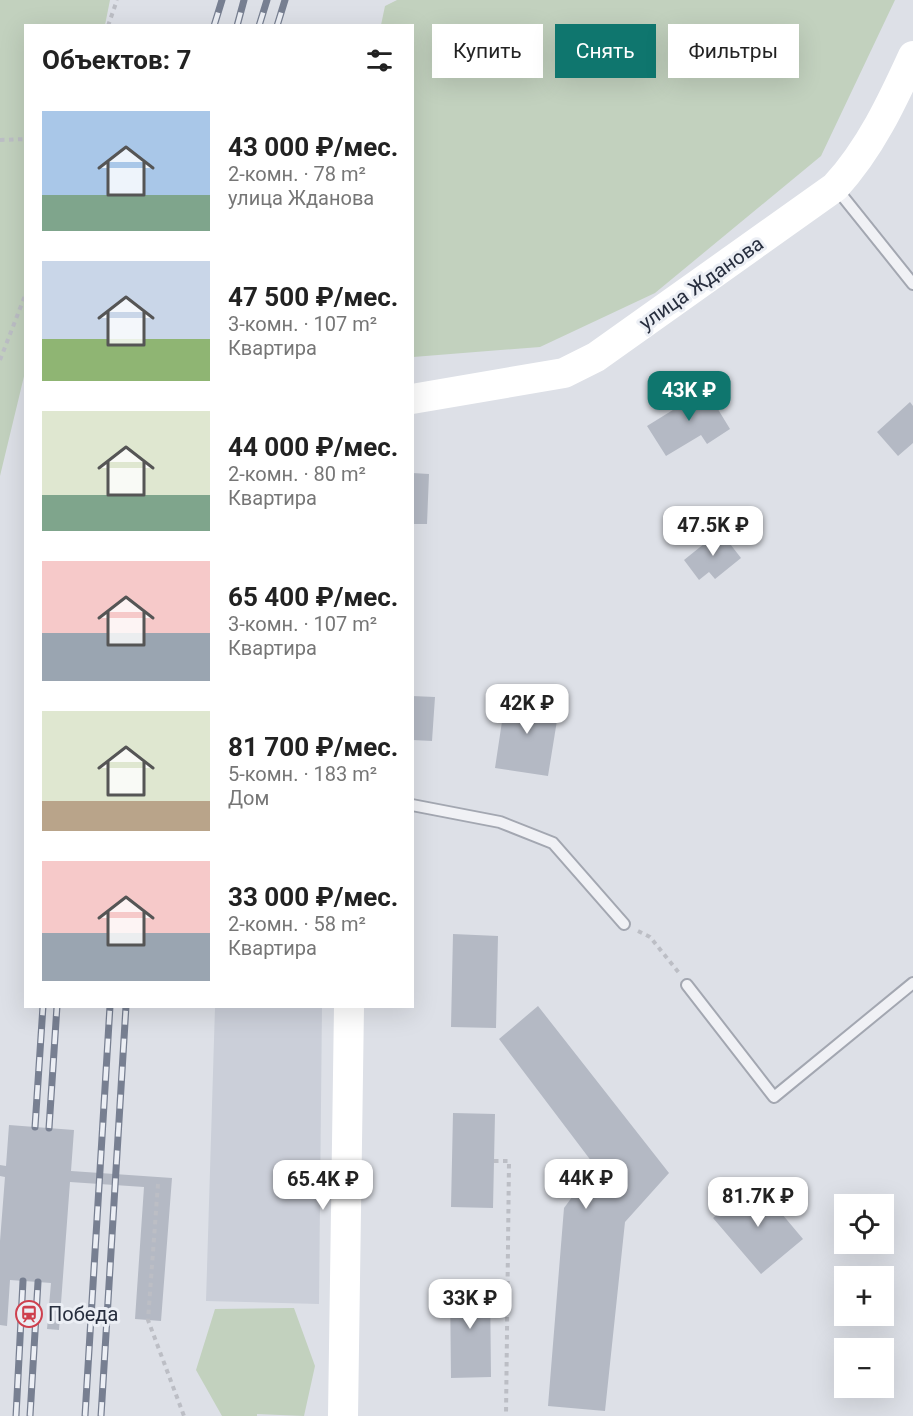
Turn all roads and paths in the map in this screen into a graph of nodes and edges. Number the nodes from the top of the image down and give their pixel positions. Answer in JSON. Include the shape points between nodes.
{"nodes":[{"id":1,"x":117,"y":0,"type":"edge"},
{"id":2,"x":109,"y":24,"type":"edge"},
{"id":3,"x":913,"y":56,"type":"edge"},
{"id":4,"x":24,"y":139,"type":"edge"},
{"id":5,"x":0,"y":140,"type":"edge"},
{"id":6,"x":835,"y":187,"type":"junction"},
{"id":7,"x":913,"y":284,"type":"edge"},
{"id":8,"x":24,"y":298,"type":"edge"},
{"id":9,"x":0,"y":360,"type":"edge"},
{"id":10,"x":414,"y":399,"type":"edge"},
{"id":11,"x":414,"y":805,"type":"edge"},
{"id":12,"x":624,"y":924,"type":"joint"},
{"id":13,"x":913,"y":983,"type":"edge"},
{"id":14,"x":687,"y":985,"type":"joint"},
{"id":15,"x":349,"y":1008,"type":"edge"},
{"id":16,"x":494,"y":1161,"type":"dead end"},
{"id":17,"x":158,"y":1184,"type":"dead end"},
{"id":18,"x":184,"y":1416,"type":"edge"},
{"id":19,"x":343,"y":1416,"type":"edge"},
{"id":20,"x":506,"y":1416,"type":"edge"}],
"edges":[{"from":1,"to":2,"type":"path"},
{"from":3,"to":6,"type":"main road","name":"улица Жданова","via":[[878,127]]},
{"from":4,"to":5,"type":"path"},
{"from":6,"to":7,"type":"lane"},
{"from":6,"to":10,"type":"main road","name":"улица Жданова","via":[[577,368]]},
{"from":8,"to":9,"type":"path"},
{"from":11,"to":12,"type":"lane","via":[[500,822],[554,843]]},
{"from":12,"to":14,"type":"path","via":[[650,938]]},
{"from":13,"to":14,"type":"lane","via":[[774,1097]]},
{"from":15,"to":19,"type":"main road"},
{"from":16,"to":20,"type":"path","via":[[509,1161]]},
{"from":17,"to":18,"type":"path","via":[[148,1320]]}]}
